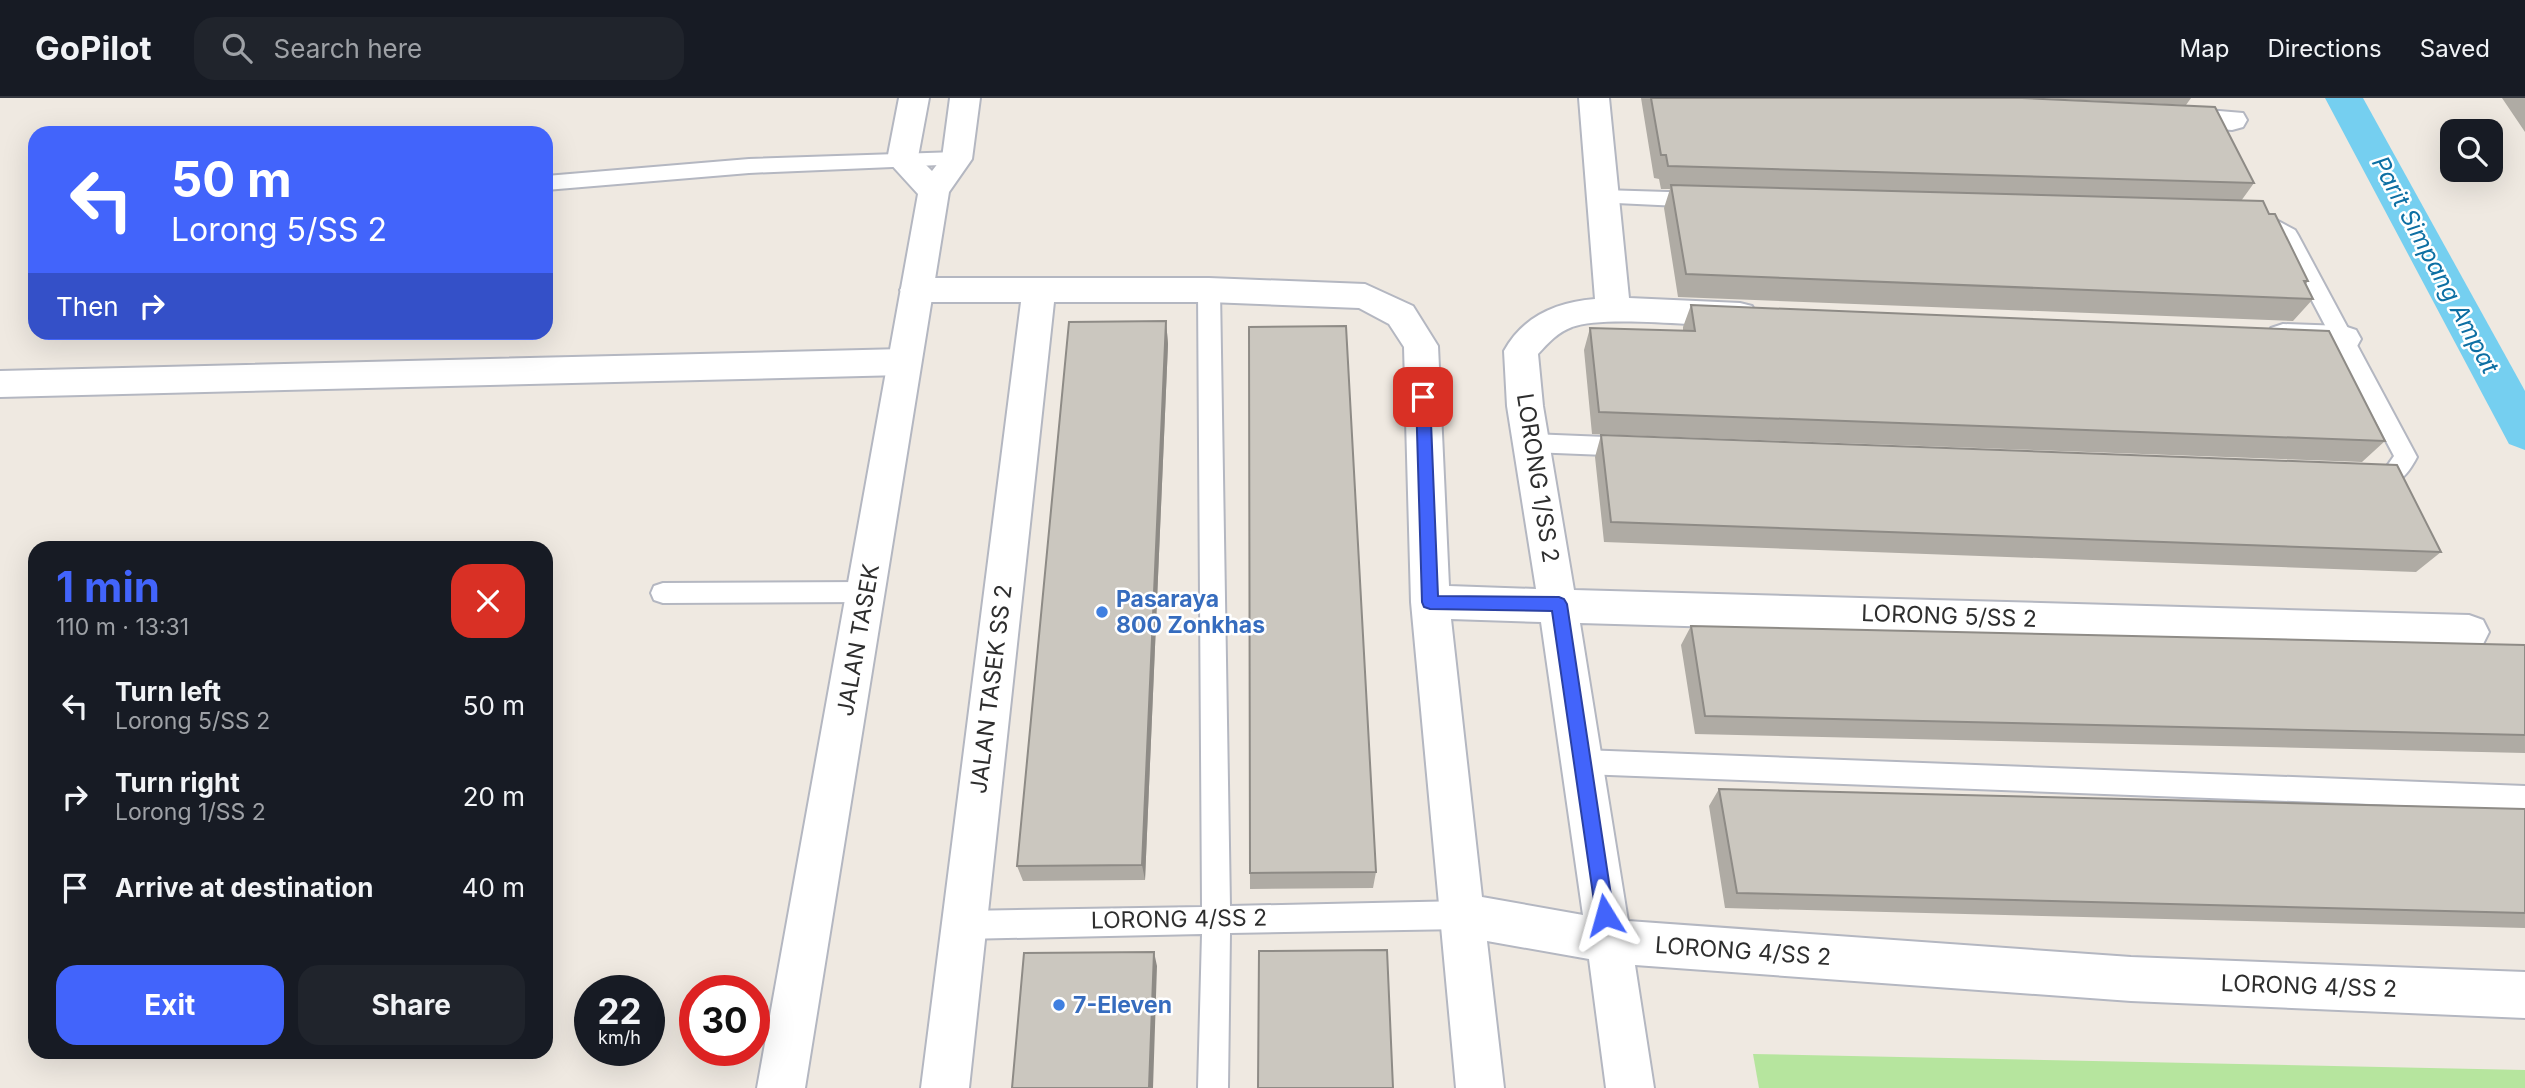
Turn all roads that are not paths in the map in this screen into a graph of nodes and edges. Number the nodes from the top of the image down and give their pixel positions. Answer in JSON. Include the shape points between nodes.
{"nodes":[{"id":1,"x":914,"y":98,"type":"edge"},
{"id":2,"x":965,"y":98,"type":"edge"},
{"id":3,"x":1594,"y":98,"type":"edge"},
{"id":4,"x":2148,"y":116,"type":"edge"},
{"id":5,"x":2232,"y":120,"type":"dead end"},
{"id":6,"x":957,"y":159,"type":"junction"},
{"id":7,"x":902,"y":160,"type":"junction"},
{"id":8,"x":553,"y":182,"type":"edge"},
{"id":9,"x":934,"y":191,"type":"junction"},
{"id":10,"x":1602,"y":197,"type":"junction"},
{"id":11,"x":1714,"y":200,"type":"edge"},
{"id":12,"x":2230,"y":214,"type":"edge"},
{"id":13,"x":917,"y":290,"type":"junction"},
{"id":14,"x":1039,"y":290,"type":"junction"},
{"id":15,"x":1209,"y":290,"type":"junction"},
{"id":16,"x":1613,"y":310,"type":"junction"},
{"id":17,"x":1764,"y":316,"type":"edge"},
{"id":18,"x":2247,"y":335,"type":"edge"},
{"id":19,"x":2344,"y":339,"type":"junction"},
{"id":20,"x":903,"y":362,"type":"junction"},
{"id":21,"x":0,"y":384,"type":"edge"},
{"id":22,"x":1531,"y":443,"type":"junction"},
{"id":23,"x":1656,"y":448,"type":"edge"},
{"id":24,"x":2351,"y":473,"type":"edge"},
{"id":25,"x":866,"y":592,"type":"junction"},
{"id":26,"x":663,"y":593,"type":"dead end"},
{"id":27,"x":1430,"y":602,"type":"junction"},
{"id":28,"x":1559,"y":604,"type":"junction"},
{"id":29,"x":2469,"y":632,"type":"dead end"},
{"id":30,"x":1583,"y":762,"type":"junction"},
{"id":31,"x":2525,"y":798,"type":"edge"},
{"id":32,"x":1464,"y":915,"type":"junction"},
{"id":33,"x":1216,"y":918,"type":"junction"},
{"id":34,"x":963,"y":925,"type":"junction"},
{"id":35,"x":1608,"y":941,"type":"junction"},
{"id":36,"x":2525,"y":995,"type":"edge"},
{"id":37,"x":780,"y":1088,"type":"edge"},
{"id":38,"x":945,"y":1088,"type":"edge"},
{"id":39,"x":1213,"y":1088,"type":"edge"},
{"id":40,"x":1480,"y":1088,"type":"edge"},
{"id":41,"x":1630,"y":1088,"type":"edge"}],
"edges":[{"from":1,"to":7,"type":"street"},
{"from":2,"to":6,"type":"street","name":"JALAN TASEK"},
{"from":3,"to":10,"type":"street"},
{"from":4,"to":5,"type":"street"},
{"from":6,"to":7,"type":"lane"},
{"from":6,"to":9,"type":"street","name":"JALAN TASEK"},
{"from":7,"to":8,"type":"lane","via":[[749,166]]},
{"from":7,"to":9,"type":"street"},
{"from":9,"to":13,"type":"street","name":"JALAN TASEK"},
{"from":10,"to":11,"type":"lane"},
{"from":10,"to":16,"type":"street"},
{"from":12,"to":19,"type":"lane","via":[[2257,215],[2288,234]]},
{"from":13,"to":14,"type":"street"},
{"from":13,"to":20,"type":"street","name":"JALAN TASEK"},
{"from":14,"to":15,"type":"street"},
{"from":14,"to":34,"type":"street","name":"JALAN TASEK SS 2"},
{"from":15,"to":27,"type":"street","via":[[1365,296],[1401,314],[1421,346]]},
{"from":15,"to":33,"type":"lane"},
{"from":16,"to":17,"type":"street","name":"LORONG 1/SS 2"},
{"from":16,"to":22,"type":"street","name":"LORONG 1/SS 2","via":[[1576,311],[1541,327],[1521,351]]},
{"from":18,"to":19,"type":"street"},
{"from":19,"to":24,"type":"lane","via":[[2406,457],[2393,475]]},
{"from":20,"to":21,"type":"street"},
{"from":20,"to":25,"type":"street","name":"JALAN TASEK"},
{"from":22,"to":23,"type":"lane"},
{"from":22,"to":28,"type":"street","name":"LORONG 1/SS 2"},
{"from":25,"to":26,"type":"lane"},
{"from":25,"to":37,"type":"street","name":"JALAN TASEK"},
{"from":27,"to":28,"type":"street","name":"LORONG 5/SS 2"},
{"from":27,"to":32,"type":"street"},
{"from":28,"to":29,"type":"street","name":"LORONG 5/SS 2"},
{"from":28,"to":30,"type":"street","name":"LORONG 1/SS 2"},
{"from":30,"to":31,"type":"lane"},
{"from":30,"to":35,"type":"street","name":"LORONG 1/SS 2"},
{"from":32,"to":33,"type":"lane","name":"LORONG 4/SS 2"},
{"from":32,"to":35,"type":"street","name":"LORONG 4/SS 2"},
{"from":32,"to":40,"type":"street"},
{"from":33,"to":34,"type":"lane","name":"LORONG 4/SS 2"},
{"from":33,"to":39,"type":"lane"},
{"from":34,"to":38,"type":"street","name":"JALAN TASEK SS 2"},
{"from":35,"to":36,"type":"street","name":"LORONG 4/SS 2","via":[[2131,979]]},
{"from":35,"to":41,"type":"street","name":"LORONG 1/SS 2"}]}
